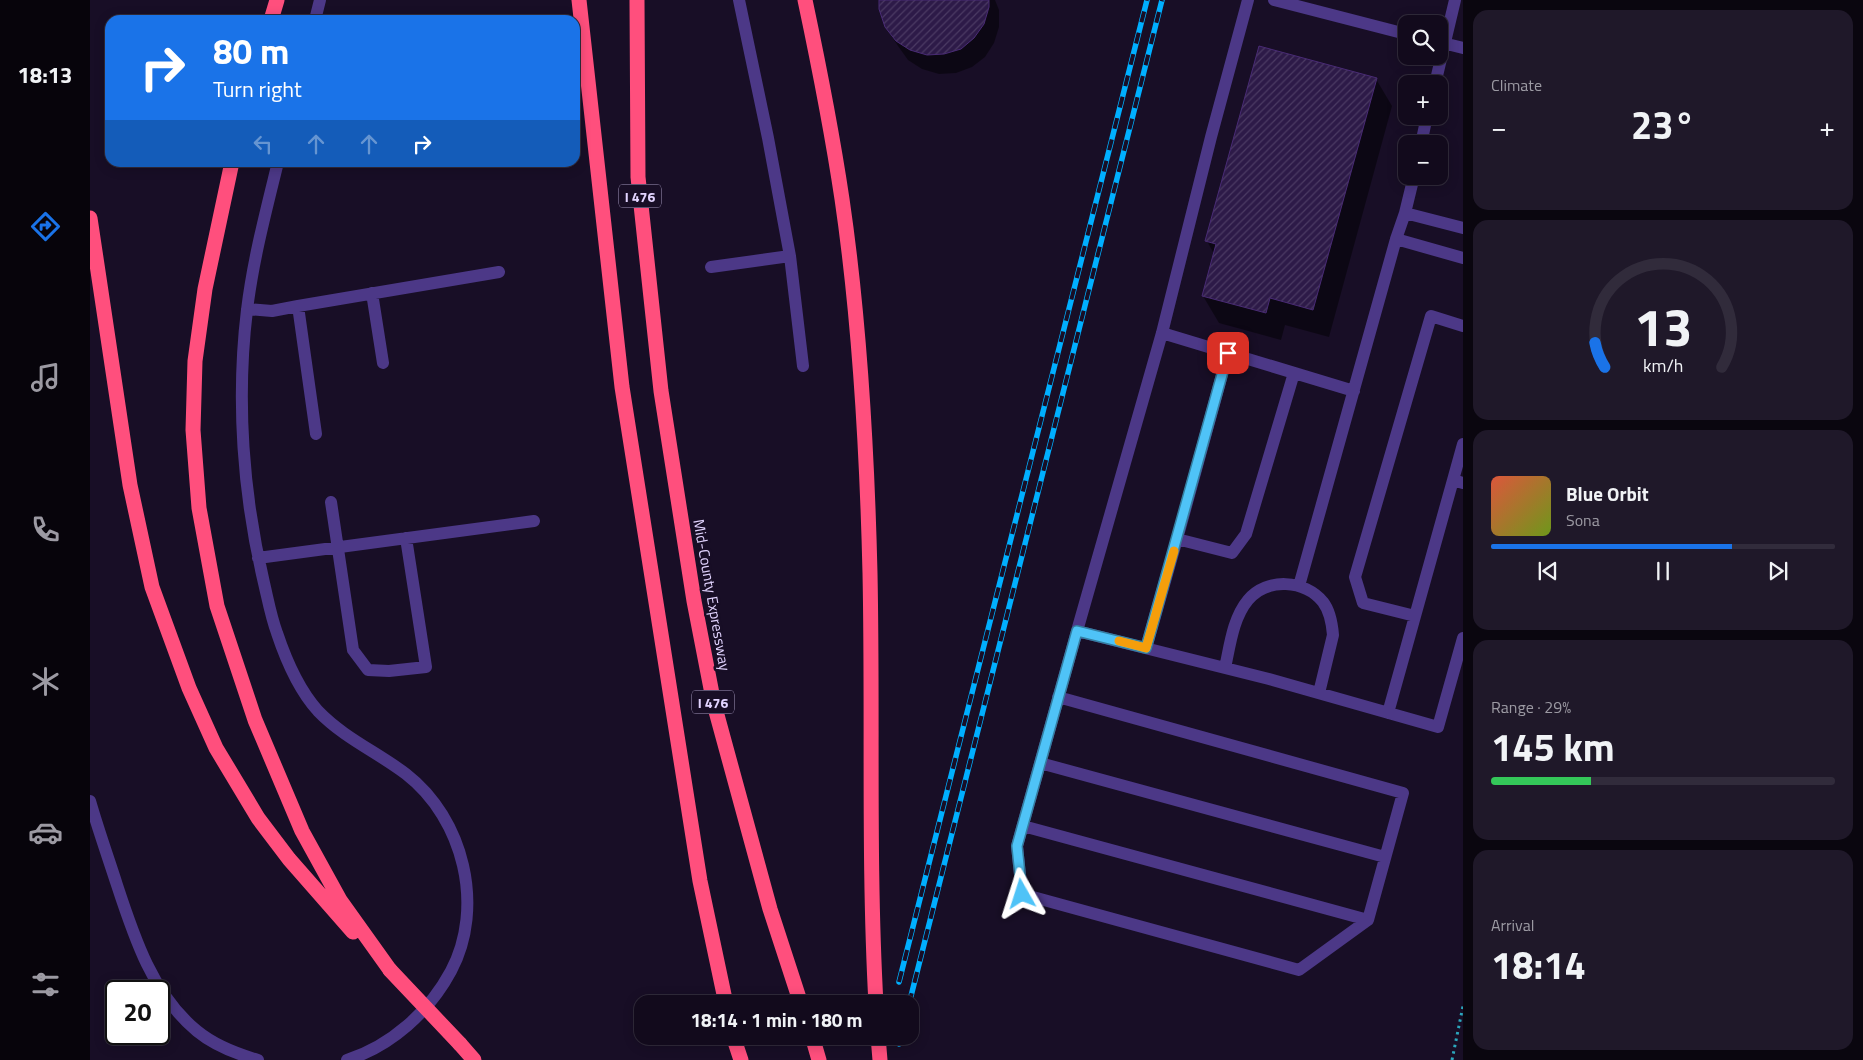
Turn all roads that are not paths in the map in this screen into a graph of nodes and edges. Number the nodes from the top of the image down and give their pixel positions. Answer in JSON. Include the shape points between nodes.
{"nodes":[{"id":1,"x":277,"y":0,"type":"edge"},
{"id":2,"x":320,"y":0,"type":"edge"},
{"id":3,"x":579,"y":0,"type":"edge"},
{"id":4,"x":637,"y":0,"type":"edge"},
{"id":5,"x":739,"y":0,"type":"edge"},
{"id":6,"x":805,"y":0,"type":"edge"},
{"id":7,"x":1248,"y":0,"type":"edge"},
{"id":8,"x":1274,"y":0,"type":"edge"},
{"id":9,"x":1455,"y":0,"type":"edge"},
{"id":10,"x":273,"y":15,"type":"edge"},
{"id":11,"x":316,"y":15,"type":"edge"},
{"id":12,"x":1448,"y":22,"type":"edge"},
{"id":13,"x":1398,"y":32,"type":"edge"},
{"id":14,"x":1448,"y":45,"type":"edge"},
{"id":15,"x":1463,"y":48,"type":"edge"},
{"id":16,"x":231,"y":167,"type":"edge"},
{"id":17,"x":277,"y":167,"type":"edge"},
{"id":18,"x":1412,"y":185,"type":"edge"},
{"id":19,"x":1406,"y":213,"type":"junction"},
{"id":20,"x":90,"y":218,"type":"edge"},
{"id":21,"x":1463,"y":228,"type":"edge"},
{"id":22,"x":1396,"y":238,"type":"junction"},
{"id":23,"x":790,"y":256,"type":"junction"},
{"id":24,"x":1463,"y":258,"type":"edge"},
{"id":25,"x":711,"y":267,"type":"dead end"},
{"id":26,"x":499,"y":272,"type":"dead end"},
{"id":27,"x":372,"y":293,"type":"junction"},
{"id":28,"x":298,"y":306,"type":"junction"},
{"id":29,"x":247,"y":309,"type":"junction"},
{"id":30,"x":1463,"y":326,"type":"edge"},
{"id":31,"x":1162,"y":333,"type":"junction"},
{"id":32,"x":1228,"y":353,"type":"junction"},
{"id":33,"x":383,"y":363,"type":"dead end"},
{"id":34,"x":803,"y":366,"type":"dead end"},
{"id":35,"x":1294,"y":373,"type":"junction"},
{"id":36,"x":1354,"y":391,"type":"junction"},
{"id":37,"x":316,"y":434,"type":"dead end"},
{"id":38,"x":1463,"y":444,"type":"edge"},
{"id":39,"x":1458,"y":482,"type":"edge"},
{"id":40,"x":330,"y":502,"type":"dead end"},
{"id":41,"x":534,"y":521,"type":"dead end"},
{"id":42,"x":406,"y":538,"type":"junction"},
{"id":43,"x":1177,"y":539,"type":"junction"},
{"id":44,"x":337,"y":547,"type":"junction"},
{"id":45,"x":258,"y":558,"type":"junction"},
{"id":46,"x":1299,"y":586,"type":"junction"},
{"id":47,"x":1415,"y":616,"type":"junction"},
{"id":48,"x":1077,"y":631,"type":"junction"},
{"id":49,"x":1463,"y":638,"type":"edge"},
{"id":50,"x":1146,"y":648,"type":"junction"},
{"id":51,"x":1224,"y":668,"type":"junction"},
{"id":52,"x":1319,"y":693,"type":"junction"},
{"id":53,"x":1058,"y":697,"type":"junction"},
{"id":54,"x":1388,"y":713,"type":"junction"},
{"id":55,"x":1040,"y":763,"type":"junction"},
{"id":56,"x":90,"y":801,"type":"edge"},
{"id":57,"x":1022,"y":826,"type":"junction"},
{"id":58,"x":1385,"y":857,"type":"junction"},
{"id":59,"x":1368,"y":920,"type":"junction"},
{"id":60,"x":390,"y":970,"type":"junction"},
{"id":61,"x":724,"y":995,"type":"edge"},
{"id":62,"x":798,"y":995,"type":"edge"},
{"id":63,"x":876,"y":995,"type":"edge"},
{"id":64,"x":737,"y":1045,"type":"edge"},
{"id":65,"x":815,"y":1045,"type":"edge"},
{"id":66,"x":879,"y":1045,"type":"edge"},
{"id":67,"x":258,"y":1060,"type":"edge"},
{"id":68,"x":347,"y":1060,"type":"edge"},
{"id":69,"x":474,"y":1060,"type":"edge"},
{"id":70,"x":741,"y":1060,"type":"edge"},
{"id":71,"x":820,"y":1060,"type":"edge"},
{"id":72,"x":880,"y":1060,"type":"edge"}],
"edges":[{"from":1,"to":10,"type":"highway"},
{"from":2,"to":11,"type":"lane"},
{"from":3,"to":61,"type":"highway","number":"I 476","via":[[622,388],[700,881]]},
{"from":4,"to":62,"type":"highway","name":"Mid-County Expressway","number":"I 476","via":[[638,177],[661,392],[694,601],[714,704],[770,909]]},
{"from":5,"to":23,"type":"lane"},
{"from":6,"to":63,"type":"highway","via":[[842,201],[857,328],[870,573],[871,839]]},
{"from":7,"to":31,"type":"lane"},
{"from":8,"to":13,"type":"lane"},
{"from":9,"to":12,"type":"lane"},
{"from":14,"to":15,"type":"lane"},
{"from":16,"to":60,"type":"highway","via":[[205,289],[195,371],[193,430],[199,508],[217,606],[255,720],[302,831],[340,900]]},
{"from":17,"to":29,"type":"lane"},
{"from":18,"to":19,"type":"lane"},
{"from":19,"to":21,"type":"lane"},
{"from":19,"to":22,"type":"lane"},
{"from":20,"to":60,"type":"highway","via":[[130,485],[152,587],[189,688],[216,748],[258,818],[321,897]]},
{"from":22,"to":24,"type":"lane"},
{"from":22,"to":36,"type":"lane"},
{"from":23,"to":25,"type":"lane"},
{"from":23,"to":34,"type":"lane"},
{"from":26,"to":27,"type":"lane"},
{"from":27,"to":28,"type":"lane"},
{"from":27,"to":33,"type":"lane"},
{"from":28,"to":29,"type":"lane","via":[[272,311]]},
{"from":28,"to":37,"type":"lane"},
{"from":29,"to":45,"type":"lane","via":[[244,443]]},
{"from":30,"to":47,"type":"lane","via":[[1431,316],[1355,577],[1363,602]]},
{"from":31,"to":32,"type":"lane"},
{"from":31,"to":48,"type":"lane"},
{"from":32,"to":35,"type":"lane"},
{"from":32,"to":43,"type":"lane"},
{"from":35,"to":36,"type":"lane"},
{"from":35,"to":43,"type":"lane","via":[[1246,534],[1232,553]]},
{"from":36,"to":46,"type":"lane"},
{"from":38,"to":39,"type":"lane"},
{"from":39,"to":47,"type":"lane"},
{"from":40,"to":44,"type":"lane"},
{"from":41,"to":42,"type":"lane"},
{"from":42,"to":44,"type":"lane"},
{"from":42,"to":44,"type":"lane","via":[[426,667],[368,670],[353,650]]},
{"from":43,"to":50,"type":"lane"},
{"from":44,"to":45,"type":"lane"},
{"from":45,"to":68,"type":"lane","via":[[276,632],[306,695],[338,730],[421,787],[450,825],[464,871],[466,917],[462,943],[442,988],[411,1023],[382,1045]]},
{"from":46,"to":51,"type":"lane","via":[[1272,585],[1249,598],[1239,612]]},
{"from":46,"to":52,"type":"lane","via":[[1322,601],[1332,626],[1333,634]]},
{"from":47,"to":54,"type":"lane"},
{"from":48,"to":50,"type":"lane"},
{"from":48,"to":53,"type":"lane"},
{"from":49,"to":54,"type":"lane","via":[[1438,727]]},
{"from":50,"to":51,"type":"lane"},
{"from":51,"to":52,"type":"lane"},
{"from":52,"to":54,"type":"lane"},
{"from":53,"to":55,"type":"lane"},
{"from":53,"to":58,"type":"lane","via":[[1403,792]]},
{"from":55,"to":57,"type":"lane"},
{"from":55,"to":58,"type":"lane"},
{"from":56,"to":67,"type":"lane","via":[[124,906],[146,963],[166,998],[198,1032],[220,1046]]},
{"from":57,"to":59,"type":"lane"},
{"from":57,"to":59,"type":"lane","via":[[1017,846],[1022,894],[1299,970]]},
{"from":58,"to":59,"type":"lane"},
{"from":60,"to":69,"type":"highway","bridge":true},
{"from":64,"to":70,"type":"highway"},
{"from":65,"to":71,"type":"highway"},
{"from":66,"to":72,"type":"highway"}]}
